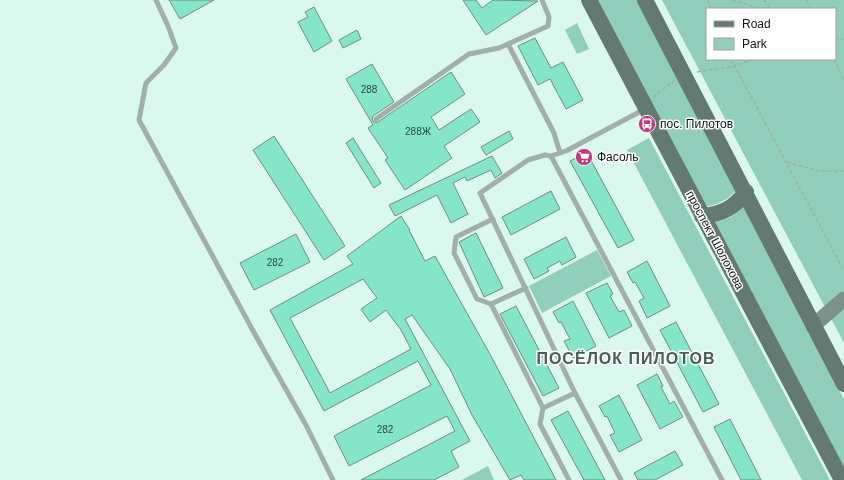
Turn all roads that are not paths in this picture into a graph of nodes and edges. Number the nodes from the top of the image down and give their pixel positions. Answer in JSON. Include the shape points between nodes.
{"nodes":[{"id":1,"x":156,"y":0,"type":"edge"},
{"id":2,"x":542,"y":0,"type":"edge"},
{"id":3,"x":589,"y":0,"type":"edge"},
{"id":4,"x":645,"y":0,"type":"edge"},
{"id":5,"x":508,"y":44,"type":"junction"},
{"id":6,"x":645,"y":106,"type":"junction"},
{"id":7,"x":376,"y":119,"type":"dead end"},
{"id":8,"x":560,"y":153,"type":"junction"},
{"id":9,"x":551,"y":156,"type":"junction"},
{"id":10,"x":746,"y":192,"type":"junction"},
{"id":11,"x":702,"y":216,"type":"junction"},
{"id":12,"x":493,"y":219,"type":"junction"},
{"id":13,"x":526,"y":288,"type":"junction"},
{"id":14,"x":844,"y":299,"type":"edge"},
{"id":15,"x":491,"y":304,"type":"junction"},
{"id":16,"x":814,"y":325,"type":"junction"},
{"id":17,"x":844,"y":384,"type":"edge"},
{"id":18,"x":575,"y":393,"type":"junction"},
{"id":19,"x":543,"y":408,"type":"junction"},
{"id":20,"x":333,"y":480,"type":"edge"},
{"id":21,"x":569,"y":480,"type":"edge"},
{"id":22,"x":621,"y":480,"type":"edge"},
{"id":23,"x":722,"y":480,"type":"edge"},
{"id":24,"x":842,"y":480,"type":"edge"}],
"edges":[{"from":1,"to":20,"type":"lane","via":[[176,48],[146,83],[139,120],[306,425]]},
{"from":2,"to":5,"type":"lane","via":[[549,17],[548,26]]},
{"from":3,"to":6,"type":"main road","name":"проспект Шолохова"},
{"from":4,"to":10,"type":"main road"},
{"from":5,"to":7,"type":"lane","via":[[469,54]]},
{"from":5,"to":8,"type":"lane","via":[[554,133]]},
{"from":6,"to":8,"type":"lane"},
{"from":6,"to":11,"type":"main road","name":"проспект Шолохова"},
{"from":8,"to":9,"type":"lane"},
{"from":9,"to":12,"type":"lane","via":[[545,155],[528,160],[480,193]]},
{"from":9,"to":23,"type":"lane"},
{"from":10,"to":11,"type":"main road","via":[[728,210]]},
{"from":10,"to":16,"type":"main road"},
{"from":11,"to":24,"type":"main road","name":"проспект Шолохова"},
{"from":12,"to":13,"type":"lane"},
{"from":12,"to":15,"type":"lane","via":[[456,237],[454,253],[477,299]]},
{"from":13,"to":15,"type":"lane"},
{"from":13,"to":18,"type":"lane"},
{"from":14,"to":16,"type":"street"},
{"from":15,"to":19,"type":"lane"},
{"from":16,"to":17,"type":"main road"},
{"from":18,"to":19,"type":"lane"},
{"from":18,"to":22,"type":"lane"},
{"from":19,"to":21,"type":"lane","via":[[540,424]]}]}
